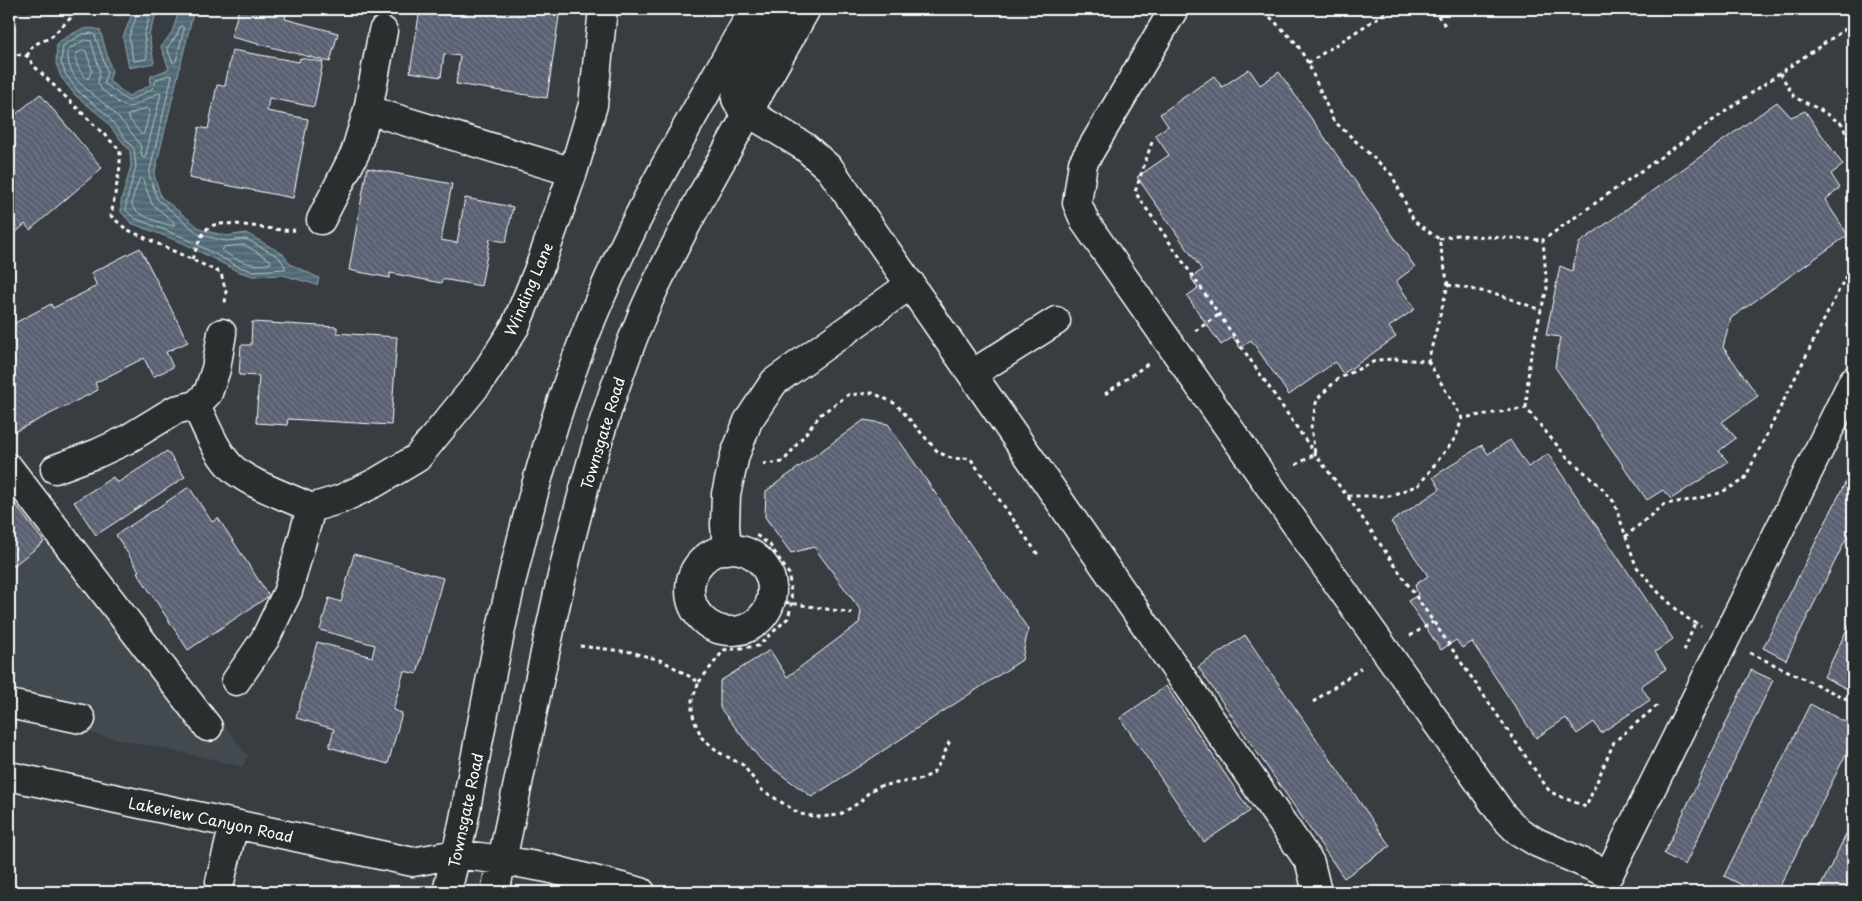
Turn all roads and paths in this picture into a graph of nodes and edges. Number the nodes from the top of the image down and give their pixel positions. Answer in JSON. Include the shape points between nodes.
{"nodes":[{"id":1,"x":80,"y":9,"type":"edge"},
{"id":2,"x":603,"y":9,"type":"edge"},
{"id":3,"x":754,"y":9,"type":"edge"},
{"id":4,"x":776,"y":9,"type":"edge"},
{"id":5,"x":806,"y":9,"type":"edge"},
{"id":6,"x":1174,"y":9,"type":"edge"},
{"id":7,"x":1256,"y":9,"type":"edge"},
{"id":8,"x":1391,"y":9,"type":"edge"},
{"id":9,"x":1433,"y":9,"type":"edge"},
{"id":10,"x":1853,"y":24,"type":"edge"},
{"id":11,"x":1447,"y":28,"type":"dead end"},
{"id":12,"x":383,"y":30,"type":"dead end"},
{"id":13,"x":9,"y":53,"type":"edge"},
{"id":14,"x":27,"y":56,"type":"junction"},
{"id":15,"x":1308,"y":63,"type":"junction"},
{"id":16,"x":1780,"y":73,"type":"junction"},
{"id":17,"x":368,"y":110,"type":"junction"},
{"id":18,"x":747,"y":112,"type":"junction"},
{"id":19,"x":1152,"y":142,"type":"dead end"},
{"id":20,"x":574,"y":172,"type":"junction"},
{"id":21,"x":1853,"y":179,"type":"edge"},
{"id":22,"x":1853,"y":205,"type":"edge"},
{"id":23,"x":1853,"y":218,"type":"edge"},
{"id":24,"x":321,"y":220,"type":"joint"},
{"id":25,"x":1439,"y":239,"type":"junction"},
{"id":26,"x":1543,"y":240,"type":"junction"},
{"id":27,"x":192,"y":259,"type":"junction"},
{"id":28,"x":1853,"y":262,"type":"edge"},
{"id":29,"x":911,"y":284,"type":"junction"},
{"id":30,"x":1448,"y":285,"type":"junction"},
{"id":31,"x":1541,"y":310,"type":"junction"},
{"id":32,"x":1056,"y":320,"type":"dead end"},
{"id":33,"x":222,"y":333,"type":"joint"},
{"id":34,"x":1428,"y":361,"type":"junction"},
{"id":35,"x":972,"y":374,"type":"junction"},
{"id":36,"x":1853,"y":381,"type":"edge"},
{"id":37,"x":196,"y":405,"type":"junction"},
{"id":38,"x":1526,"y":408,"type":"junction"},
{"id":39,"x":1462,"y":418,"type":"junction"},
{"id":40,"x":1315,"y":454,"type":"junction"},
{"id":41,"x":758,"y":465,"type":"dead end"},
{"id":42,"x":9,"y":468,"type":"edge"},
{"id":43,"x":55,"y":468,"type":"dead end"},
{"id":44,"x":1268,"y":482,"type":"junction"},
{"id":45,"x":1348,"y":496,"type":"junction"},
{"id":46,"x":311,"y":508,"type":"junction"},
{"id":47,"x":751,"y":532,"type":"dead end"},
{"id":48,"x":1625,"y":537,"type":"junction"},
{"id":49,"x":727,"y":550,"type":"junction"},
{"id":50,"x":1039,"y":556,"type":"dead end"},
{"id":51,"x":781,"y":601,"type":"junction"},
{"id":52,"x":852,"y":613,"type":"dead end"},
{"id":53,"x":1696,"y":623,"type":"junction"},
{"id":54,"x":1726,"y":641,"type":"junction"},
{"id":55,"x":580,"y":646,"type":"dead end"},
{"id":56,"x":1681,"y":657,"type":"dead end"},
{"id":57,"x":236,"y":682,"type":"dead end"},
{"id":58,"x":699,"y":682,"type":"junction"},
{"id":59,"x":1664,"y":700,"type":"dead end"},
{"id":60,"x":1853,"y":702,"type":"edge"},
{"id":61,"x":9,"y":704,"type":"edge"},
{"id":62,"x":81,"y":720,"type":"dead end"},
{"id":63,"x":208,"y":727,"type":"dead end"},
{"id":64,"x":951,"y":738,"type":"dead end"},
{"id":65,"x":9,"y":776,"type":"edge"},
{"id":66,"x":234,"y":824,"type":"junction"},
{"id":67,"x":456,"y":854,"type":"junction"},
{"id":68,"x":502,"y":860,"type":"junction"},
{"id":69,"x":413,"y":862,"type":"junction"},
{"id":70,"x":220,"y":882,"type":"dead end"},
{"id":71,"x":452,"y":891,"type":"edge"},
{"id":72,"x":495,"y":892,"type":"edge"},
{"id":73,"x":641,"y":892,"type":"edge"},
{"id":74,"x":1317,"y":892,"type":"edge"}],
"edges":[{"from":1,"to":14,"type":"path","via":[[50,38],[33,45]]},
{"from":2,"to":20,"type":"street","name":"Winding Lane","via":[[592,105]]},
{"from":3,"to":67,"type":"street","name":"Townsgate Road","via":[[667,162],[623,248],[584,339],[552,426],[516,559]]},
{"from":4,"to":18,"type":"street","via":[[740,78],[736,100]]},
{"from":5,"to":18,"type":"street","name":"Townsgate Road"},
{"from":6,"to":44,"type":"street","via":[[1083,163],[1077,203],[1085,222]]},
{"from":7,"to":15,"type":"path","via":[[1271,18],[1297,44]]},
{"from":8,"to":15,"type":"path"},
{"from":9,"to":11,"type":"path"},
{"from":10,"to":16,"type":"path"},
{"from":12,"to":17,"type":"street"},
{"from":13,"to":14,"type":"path"},
{"from":14,"to":27,"type":"path","via":[[34,67],[120,150],[111,216],[126,229]]},
{"from":15,"to":25,"type":"path","via":[[1333,120],[1392,175],[1414,221]]},
{"from":16,"to":21,"type":"path","via":[[1794,97],[1842,124],[1852,148]]},
{"from":16,"to":26,"type":"path"},
{"from":17,"to":20,"type":"street"},
{"from":17,"to":24,"type":"street","via":[[355,153]]},
{"from":18,"to":29,"type":"street","via":[[805,147],[830,169]]},
{"from":18,"to":68,"type":"street","name":"Townsgate Road","via":[[664,267],[641,318],[601,429],[559,590]]},
{"from":19,"to":40,"type":"path","via":[[1135,192]]},
{"from":20,"to":46,"type":"street","name":"Winding Lane","via":[[515,327],[481,380],[417,458],[375,484]]},
{"from":22,"to":23,"type":"path"},
{"from":24,"to":27,"type":"path","via":[[293,231],[214,224],[206,229]]},
{"from":25,"to":26,"type":"path","via":[[1457,236]]},
{"from":25,"to":30,"type":"path"},
{"from":26,"to":31,"type":"path","via":[[1547,289]]},
{"from":27,"to":33,"type":"path","via":[[221,273],[226,292]]},
{"from":28,"to":48,"type":"path","via":[[1744,480],[1720,493],[1664,504]]},
{"from":29,"to":35,"type":"street"},
{"from":29,"to":49,"type":"street","via":[[774,382],[748,421],[735,454],[726,494],[724,525]]},
{"from":30,"to":31,"type":"path","via":[[1497,294]]},
{"from":30,"to":34,"type":"path"},
{"from":31,"to":38,"type":"path","via":[[1529,365]]},
{"from":32,"to":35,"type":"street"},
{"from":33,"to":37,"type":"street","via":[[208,393]]},
{"from":34,"to":39,"type":"path"},
{"from":34,"to":40,"type":"path","via":[[1377,360],[1338,379],[1318,400],[1311,427]]},
{"from":35,"to":74,"type":"street","via":[[1310,863]]},
{"from":36,"to":54,"type":"street"},
{"from":37,"to":43,"type":"street","via":[[175,410],[98,454]]},
{"from":37,"to":46,"type":"street","via":[[216,447],[230,467],[251,481]]},
{"from":38,"to":39,"type":"path"},
{"from":38,"to":48,"type":"path","via":[[1565,455],[1614,502]]},
{"from":39,"to":45,"type":"path","via":[[1456,437],[1419,485],[1389,496]]},
{"from":40,"to":44,"type":"path"},
{"from":40,"to":45,"type":"path"},
{"from":41,"to":50,"type":"path","via":[[783,462],[821,414],[848,396],[873,393],[896,404],[938,452],[953,459],[970,458]]},
{"from":42,"to":63,"type":"street"},
{"from":44,"to":54,"type":"street","via":[[1504,817],[1518,831],[1538,843],[1609,874]]},
{"from":45,"to":59,"type":"path","via":[[1550,792],[1586,807],[1614,742]]},
{"from":46,"to":57,"type":"street","via":[[288,591],[265,639]]},
{"from":47,"to":51,"type":"path","via":[[770,545],[790,574]]},
{"from":48,"to":53,"type":"path","via":[[1636,566],[1660,594]]},
{"from":49,"to":51,"type":"street","via":[[741,550],[763,565],[770,577],[772,591]]},
{"from":49,"to":51,"type":"street","via":[[704,560],[691,582],[690,598],[702,619],[726,631],[740,630],[752,626]]},
{"from":51,"to":52,"type":"path"},
{"from":51,"to":58,"type":"path","via":[[788,618],[758,646],[724,650]]},
{"from":53,"to":54,"type":"path"},
{"from":53,"to":56,"type":"path"},
{"from":54,"to":60,"type":"path"},
{"from":55,"to":58,"type":"path","via":[[631,652],[663,661]]},
{"from":58,"to":64,"type":"path","via":[[692,709],[702,738],[720,753],[743,765],[762,790],[800,814],[839,815],[880,786],[922,780],[933,773]]},
{"from":61,"to":62,"type":"street"},
{"from":65,"to":66,"type":"street","name":"Lakeview Canyon Road"},
{"from":66,"to":69,"type":"street","name":"Lakeview Canyon Road"},
{"from":66,"to":70,"type":"street"},
{"from":67,"to":68,"type":"street","name":"Lakeview Canyon Road"},
{"from":67,"to":69,"type":"street","name":"Lakeview Canyon Road"},
{"from":67,"to":71,"type":"street","name":"Townsgate Road"},
{"from":68,"to":72,"type":"street","name":"Townsgate Road"},
{"from":68,"to":73,"type":"street","name":"Lakeview Canyon Road"},
{"from":69,"to":71,"type":"street","name":"Lakeview Canyon Road"}]}
